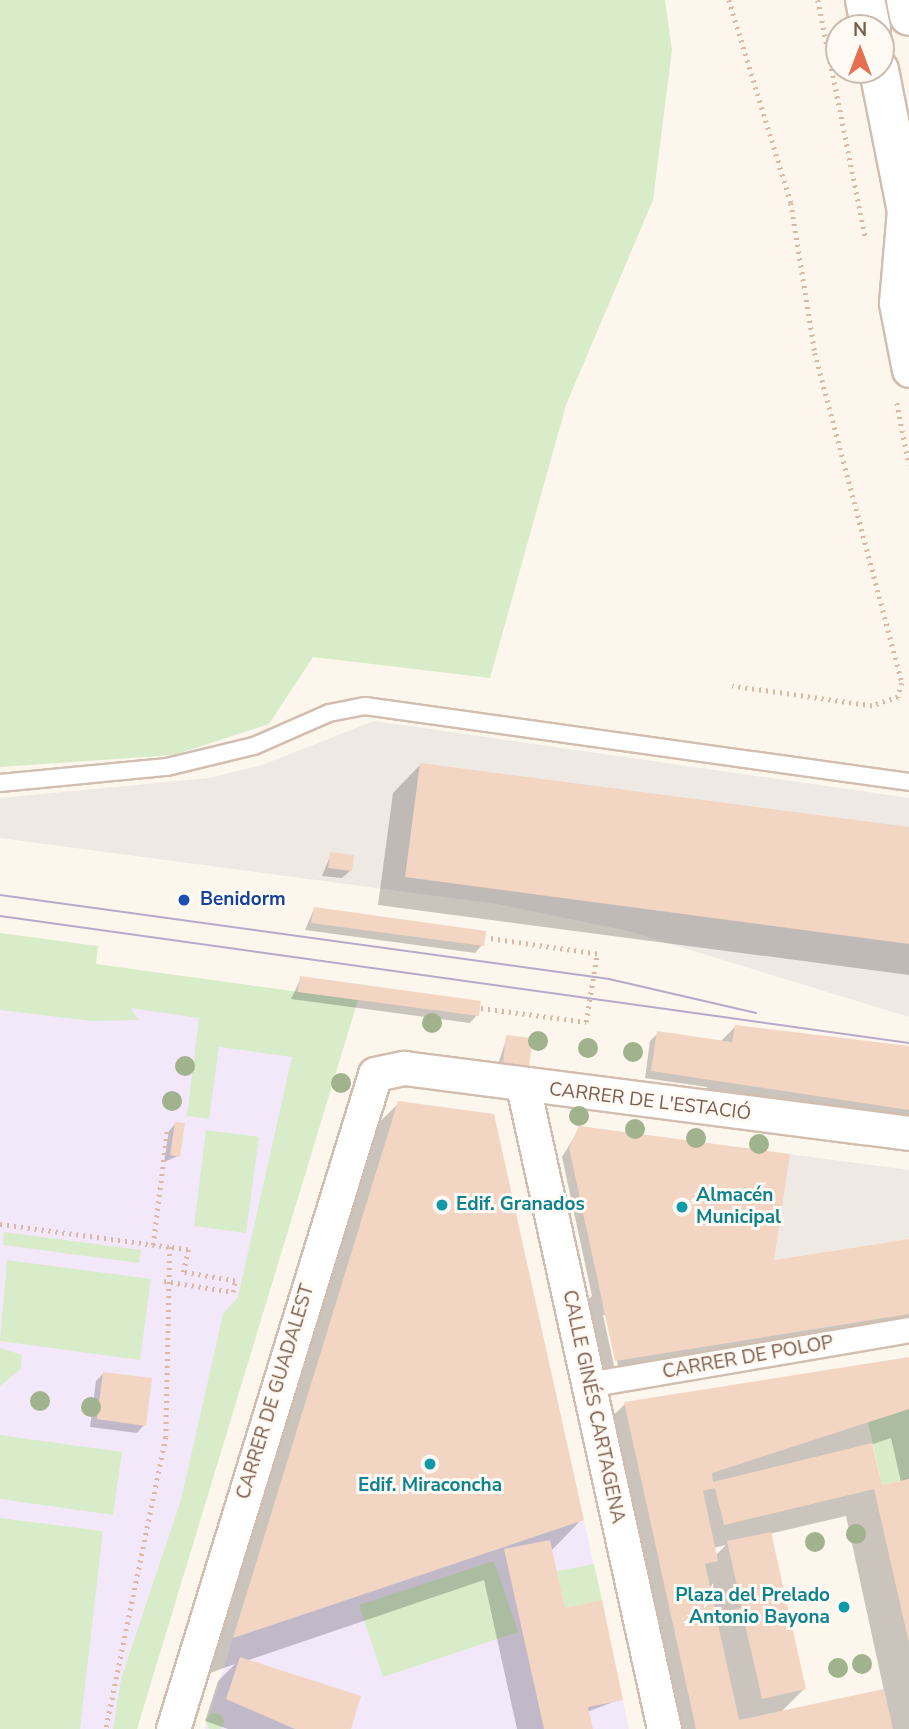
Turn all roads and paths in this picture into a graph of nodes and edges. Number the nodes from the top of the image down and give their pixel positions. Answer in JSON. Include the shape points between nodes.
{"nodes":[{"id":1,"x":729,"y":0,"type":"edge"},
{"id":2,"x":818,"y":0,"type":"edge"},
{"id":3,"x":906,"y":0,"type":"edge"},
{"id":4,"x":909,"y":16,"type":"edge"},
{"id":5,"x":882,"y":84,"type":"edge"},
{"id":6,"x":907,"y":210,"type":"edge"},
{"id":7,"x":866,"y":242,"type":"dead end"},
{"id":8,"x":902,"y":385,"type":"edge"},
{"id":9,"x":909,"y":464,"type":"edge"},
{"id":10,"x":732,"y":686,"type":"dead end"},
{"id":11,"x":909,"y":782,"type":"edge"},
{"id":12,"x":0,"y":783,"type":"edge"},
{"id":13,"x":486,"y":939,"type":"dead end"},
{"id":14,"x":481,"y":1009,"type":"dead end"},
{"id":15,"x":392,"y":1066,"type":"joint"},
{"id":16,"x":523,"y":1086,"type":"junction"},
{"id":17,"x":167,"y":1131,"type":"dead end"},
{"id":18,"x":909,"y":1133,"type":"edge"},
{"id":19,"x":0,"y":1224,"type":"edge"},
{"id":20,"x":153,"y":1245,"type":"junction"},
{"id":21,"x":170,"y":1247,"type":"junction"},
{"id":22,"x":164,"y":1281,"type":"junction"},
{"id":23,"x":909,"y":1330,"type":"edge"},
{"id":24,"x":587,"y":1385,"type":"junction"},
{"id":25,"x":106,"y":1729,"type":"edge"},
{"id":26,"x":173,"y":1729,"type":"edge"},
{"id":27,"x":664,"y":1729,"type":"edge"}],
"edges":[{"from":1,"to":10,"type":"path","via":[[791,203],[815,353],[902,683],[898,697],[872,706]]},
{"from":2,"to":7,"type":"path"},
{"from":3,"to":4,"type":"main road"},
{"from":5,"to":6,"type":"main road"},
{"from":6,"to":8,"type":"street","via":[[896,303]]},
{"from":8,"to":9,"type":"path"},
{"from":11,"to":12,"type":"lane","via":[[365,706],[329,713],[254,746],[167,767]]},
{"from":13,"to":14,"type":"path","via":[[597,954],[586,1022]]},
{"from":15,"to":16,"type":"street","name":"CARRER DE L'ESTACIÓ"},
{"from":15,"to":26,"type":"street","name":"CARRER DE GUADALEST","via":[[370,1084]]},
{"from":16,"to":18,"type":"street","name":"CARRER DE L'ESTACIÓ"},
{"from":16,"to":24,"type":"street","name":"CALLE GINÉS CARTAGENA"},
{"from":17,"to":20,"type":"path"},
{"from":19,"to":20,"type":"path"},
{"from":20,"to":21,"type":"path"},
{"from":21,"to":22,"type":"path"},
{"from":21,"to":22,"type":"path","via":[[188,1250],[183,1272],[235,1281],[233,1292]]},
{"from":22,"to":25,"type":"path","via":[[166,1437]]},
{"from":23,"to":24,"type":"street","name":"CARRER DE POLOP"},
{"from":24,"to":27,"type":"street","name":"CALLE GINÉS CARTAGENA"}]}
